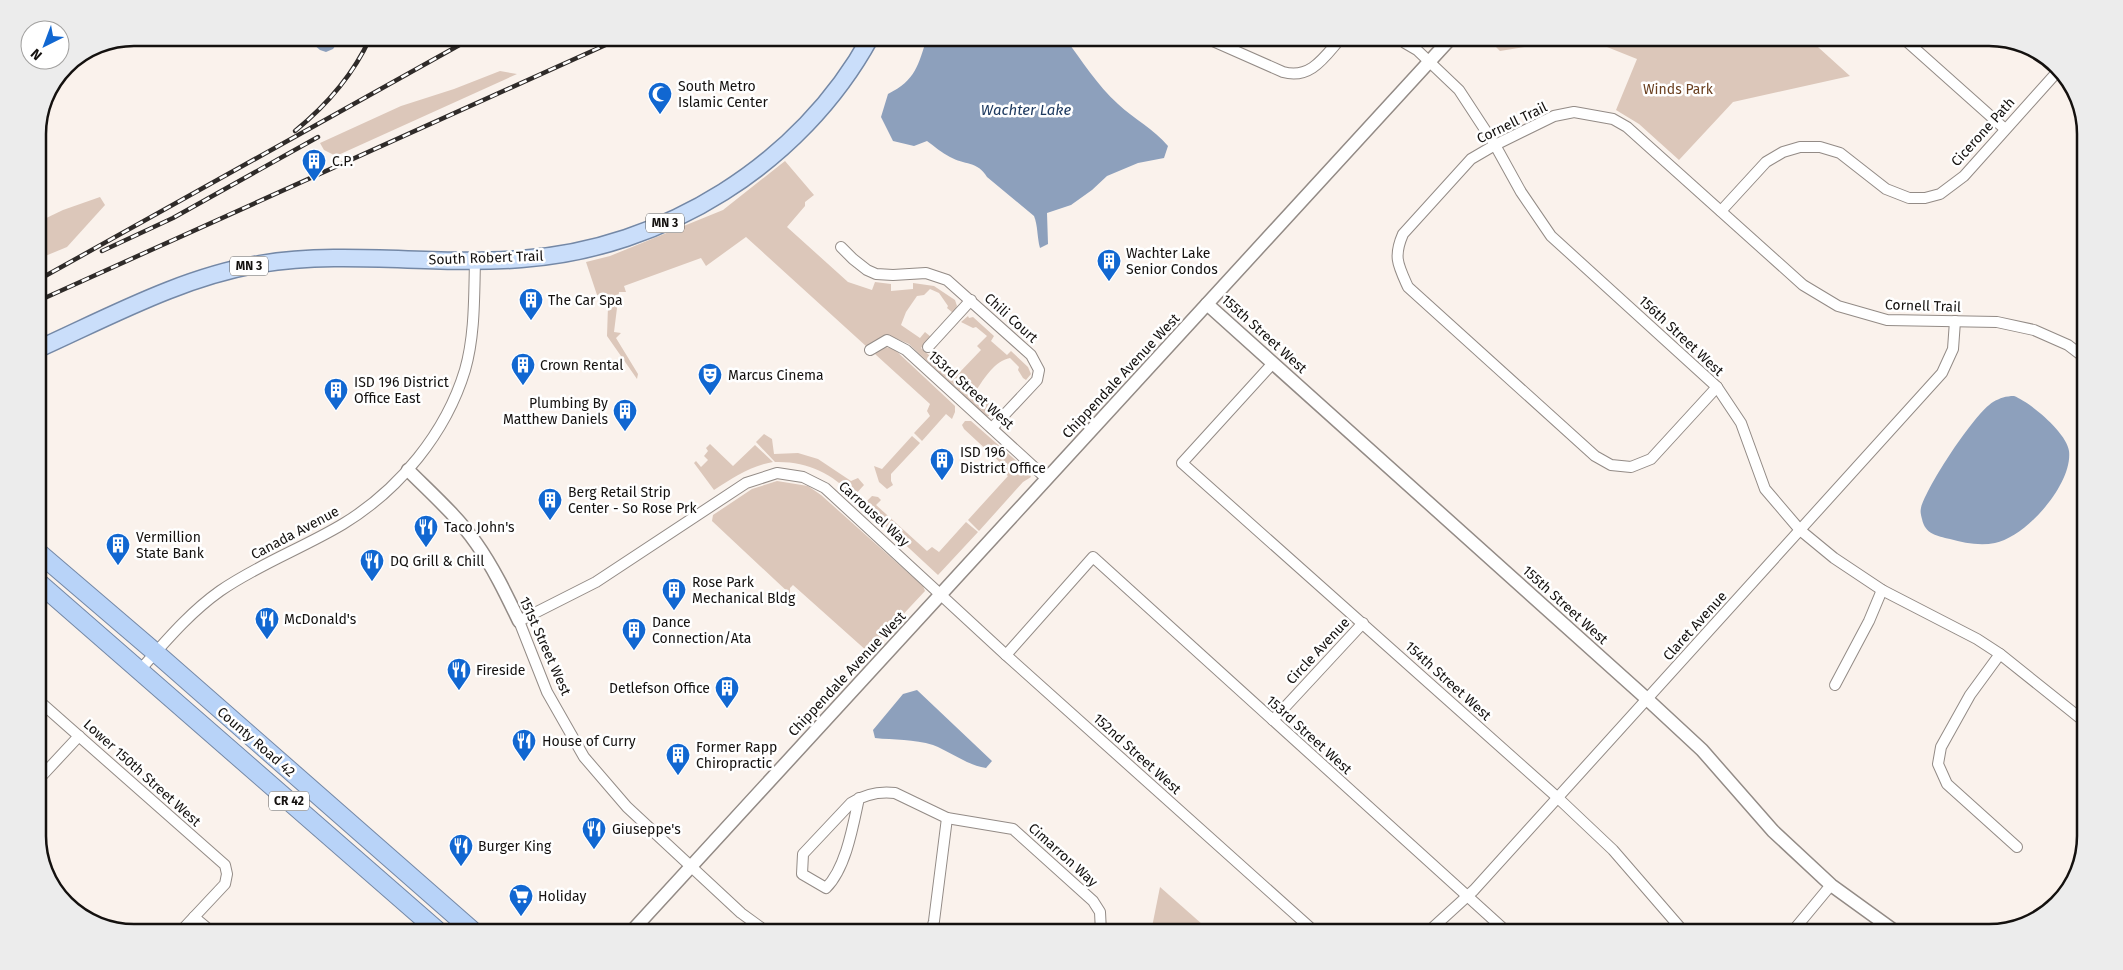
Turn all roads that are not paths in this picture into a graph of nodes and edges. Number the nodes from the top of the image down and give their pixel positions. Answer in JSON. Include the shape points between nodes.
{"nodes":[{"id":1,"x":865,"y":46,"type":"edge"},
{"id":2,"x":1224,"y":46,"type":"edge"},
{"id":3,"x":1334,"y":46,"type":"edge"},
{"id":4,"x":1410,"y":46,"type":"edge"},
{"id":5,"x":1415,"y":46,"type":"edge"},
{"id":6,"x":1443,"y":46,"type":"edge"},
{"id":7,"x":1913,"y":46,"type":"edge"},
{"id":8,"x":1417,"y":50,"type":"junction"},
{"id":9,"x":1429,"y":61,"type":"junction"},
{"id":10,"x":2054,"y":75,"type":"edge"},
{"id":11,"x":2005,"y":129,"type":"junction"},
{"id":12,"x":1494,"y":145,"type":"junction"},
{"id":13,"x":1721,"y":211,"type":"junction"},
{"id":14,"x":841,"y":247,"type":"dead end"},
{"id":15,"x":475,"y":261,"type":"junction"},
{"id":16,"x":970,"y":300,"type":"junction"},
{"id":17,"x":1207,"y":304,"type":"junction"},
{"id":18,"x":1954,"y":321,"type":"junction"},
{"id":19,"x":46,"y":345,"type":"edge"},
{"id":20,"x":928,"y":347,"type":"dead end"},
{"id":21,"x":870,"y":350,"type":"dead end"},
{"id":22,"x":2077,"y":352,"type":"edge"},
{"id":23,"x":1274,"y":363,"type":"junction"},
{"id":24,"x":1717,"y":387,"type":"junction"},
{"id":25,"x":992,"y":428,"type":"junction"},
{"id":26,"x":408,"y":470,"type":"junction"},
{"id":27,"x":1047,"y":478,"type":"junction"},
{"id":28,"x":1800,"y":530,"type":"junction"},
{"id":29,"x":46,"y":559,"type":"edge"},
{"id":30,"x":46,"y":589,"type":"edge"},
{"id":31,"x":1882,"y":590,"type":"junction"},
{"id":32,"x":941,"y":594,"type":"junction"},
{"id":33,"x":519,"y":620,"type":"junction"},
{"id":34,"x":1363,"y":623,"type":"junction"},
{"id":35,"x":156,"y":653,"type":"junction"},
{"id":36,"x":2000,"y":654,"type":"junction"},
{"id":37,"x":1006,"y":655,"type":"junction"},
{"id":38,"x":140,"y":670,"type":"junction"},
{"id":39,"x":1835,"y":685,"type":"dead end"},
{"id":40,"x":1647,"y":699,"type":"junction"},
{"id":41,"x":46,"y":707,"type":"edge"},
{"id":42,"x":2077,"y":715,"type":"edge"},
{"id":43,"x":1273,"y":720,"type":"junction"},
{"id":44,"x":203,"y":726,"type":"junction"},
{"id":45,"x":79,"y":736,"type":"junction"},
{"id":46,"x":46,"y":771,"type":"edge"},
{"id":47,"x":859,"y":798,"type":"junction"},
{"id":48,"x":1558,"y":798,"type":"junction"},
{"id":49,"x":947,"y":818,"type":"junction"},
{"id":50,"x":363,"y":836,"type":"junction"},
{"id":51,"x":2017,"y":847,"type":"dead end"},
{"id":52,"x":690,"y":867,"type":"junction"},
{"id":53,"x":1831,"y":885,"type":"junction"},
{"id":54,"x":1468,"y":896,"type":"junction"},
{"id":55,"x":194,"y":917,"type":"junction"},
{"id":56,"x":187,"y":924,"type":"edge"},
{"id":57,"x":202,"y":924,"type":"edge"},
{"id":58,"x":430,"y":924,"type":"edge"},
{"id":59,"x":465,"y":924,"type":"edge"},
{"id":60,"x":637,"y":924,"type":"edge"},
{"id":61,"x":756,"y":924,"type":"edge"},
{"id":62,"x":933,"y":924,"type":"edge"},
{"id":63,"x":1101,"y":924,"type":"edge"},
{"id":64,"x":1306,"y":924,"type":"edge"},
{"id":65,"x":1437,"y":924,"type":"edge"},
{"id":66,"x":1498,"y":924,"type":"edge"},
{"id":67,"x":1677,"y":924,"type":"edge"},
{"id":68,"x":1799,"y":924,"type":"edge"},
{"id":69,"x":1885,"y":924,"type":"edge"}],
"edges":[{"from":1,"to":15,"type":"main road","name":"South Robert Trail","number":"MN 3","via":[[837,87],[804,126],[739,182],[690,211],[626,239],[598,246],[542,257]]},
{"from":2,"to":3,"type":"street","via":[[1283,72],[1296,74],[1313,68]]},
{"from":4,"to":8,"type":"street","name":"156th Street West"},
{"from":5,"to":8,"type":"street","name":"156th Street West"},
{"from":6,"to":9,"type":"street","name":"Chippendale Avenue West"},
{"from":7,"to":11,"type":"street"},
{"from":8,"to":9,"type":"street","name":"156th Street West"},
{"from":9,"to":12,"type":"street","name":"156th Street West","via":[[1459,90]]},
{"from":9,"to":17,"type":"street","name":"Chippendale Avenue West"},
{"from":10,"to":11,"type":"street","name":"Cicerone Path"},
{"from":11,"to":13,"type":"street","name":"Cicerone Path","via":[[1964,176],[1940,194],[1909,198],[1886,189],[1840,153],[1820,147],[1800,147],[1766,162]]},
{"from":12,"to":13,"type":"street","name":"Cornell Trail","via":[[1554,116],[1574,112],[1613,119],[1627,127]]},
{"from":12,"to":24,"type":"street","name":"156th Street West","via":[[1551,236]]},
{"from":12,"to":24,"type":"street","name":"Cornell Trail","via":[[1465,164],[1403,234],[1397,246],[1396,262],[1408,287],[1595,456],[1611,465],[1631,467],[1651,459]]},
{"from":13,"to":18,"type":"street","name":"Cornell Trail","via":[[1803,285],[1838,306],[1887,320]]},
{"from":14,"to":16,"type":"street","name":"Chili Court","via":[[876,274],[926,273],[941,277]]},
{"from":15,"to":19,"type":"main road","name":"South Robert Trail","number":"MN 3","via":[[326,258],[259,264],[179,286]]},
{"from":15,"to":26,"type":"street","name":"Canada Avenue","via":[[474,324],[465,370],[441,425]]},
{"from":16,"to":20,"type":"street","name":"Chili Court"},
{"from":16,"to":25,"type":"street","name":"Chili Court","via":[[1032,355],[1039,370],[1033,386]]},
{"from":17,"to":23,"type":"street","name":"155th Street West"},
{"from":17,"to":27,"type":"street","name":"Chippendale Avenue West"},
{"from":18,"to":22,"type":"street","name":"Cornell Trail","via":[[1997,322],[2034,330]]},
{"from":18,"to":28,"type":"street","name":"Claret Avenue","via":[[1953,350],[1942,373]]},
{"from":21,"to":25,"type":"street","name":"153rd Street West","via":[[887,340],[906,350]]},
{"from":23,"to":34,"type":"street","name":"154th Street West","via":[[1182,463]]},
{"from":23,"to":40,"type":"street","name":"155th Street West"},
{"from":24,"to":28,"type":"street","name":"156th Street West","via":[[1741,424],[1765,489]]},
{"from":25,"to":27,"type":"street","name":"153rd Street West"},
{"from":26,"to":33,"type":"street","name":"151st Street West","via":[[476,542],[500,580]]},
{"from":26,"to":35,"type":"street","name":"Canada Avenue","via":[[344,524],[257,568],[220,591],[186,619]]},
{"from":27,"to":32,"type":"street","name":"Chippendale Avenue West"},
{"from":28,"to":31,"type":"street","name":"156th Street West","via":[[1834,558]]},
{"from":28,"to":40,"type":"street","name":"Claret Avenue"},
{"from":29,"to":35,"type":"highway","name":"County Road 42","number":"CR 42"},
{"from":30,"to":38,"type":"highway","name":"County Road 42","number":"CR 42"},
{"from":31,"to":36,"type":"street","name":"156th Street West","via":[[1978,639]]},
{"from":31,"to":39,"type":"street"},
{"from":32,"to":33,"type":"street","name":"Carrousel Way","via":[[826,488],[803,476],[777,473],[746,483],[596,582]]},
{"from":32,"to":37,"type":"street","name":"152nd Street West"},
{"from":32,"to":52,"type":"street","name":"Chippendale Avenue West"},
{"from":33,"to":52,"type":"street","name":"151st Street West","via":[[547,692],[584,756],[627,807]]},
{"from":34,"to":43,"type":"street","name":"Circle Avenue"},
{"from":34,"to":48,"type":"street","name":"154th Street West"},
{"from":35,"to":38,"type":"street","name":"Canada Avenue"},
{"from":35,"to":50,"type":"highway","name":"County Road 42","number":"CR 42"},
{"from":36,"to":42,"type":"street","name":"156th Street West"},
{"from":36,"to":51,"type":"street","via":[[1970,694],[1941,748],[1938,764],[1947,784]]},
{"from":37,"to":43,"type":"street","name":"153rd Street West","via":[[1093,557]]},
{"from":37,"to":64,"type":"street","name":"152nd Street West"},
{"from":38,"to":44,"type":"highway","name":"County Road 42","number":"CR 42"},
{"from":40,"to":48,"type":"street","name":"Claret Avenue"},
{"from":40,"to":53,"type":"street","name":"155th Street West","via":[[1702,750],[1773,831]]},
{"from":41,"to":45,"type":"street","name":"Lower 150th Street West"},
{"from":43,"to":54,"type":"street","name":"153rd Street West"},
{"from":44,"to":50,"type":"highway","via":[[329,830],[341,835]]},
{"from":44,"to":58,"type":"highway","name":"County Road 42","number":"CR 42"},
{"from":45,"to":46,"type":"street"},
{"from":45,"to":55,"type":"street","name":"Lower 150th Street West","via":[[224,865],[228,874],[225,884]]},
{"from":47,"to":47,"type":"street","via":[[803,854],[802,874],[826,888],[835,879],[853,829]]},
{"from":47,"to":49,"type":"street","name":"Cimarron Way","via":[[876,793],[895,793]]},
{"from":48,"to":54,"type":"street","name":"Claret Avenue"},
{"from":48,"to":67,"type":"street","name":"154th Street West","via":[[1613,850]]},
{"from":49,"to":62,"type":"street"},
{"from":49,"to":63,"type":"street","name":"Cimarron Way","via":[[1001,826],[1018,832],[1093,901],[1100,912]]},
{"from":50,"to":59,"type":"highway","name":"County Road 42","number":"CR 42"},
{"from":52,"to":60,"type":"street","name":"Chippendale Avenue West"},
{"from":52,"to":61,"type":"street","name":"151st Street West"},
{"from":53,"to":68,"type":"street"},
{"from":53,"to":69,"type":"street","name":"155th Street West"},
{"from":54,"to":65,"type":"street","name":"Claret Avenue"},
{"from":54,"to":66,"type":"street","name":"153rd Street West"},
{"from":55,"to":56,"type":"street"},
{"from":55,"to":57,"type":"street"}]}
